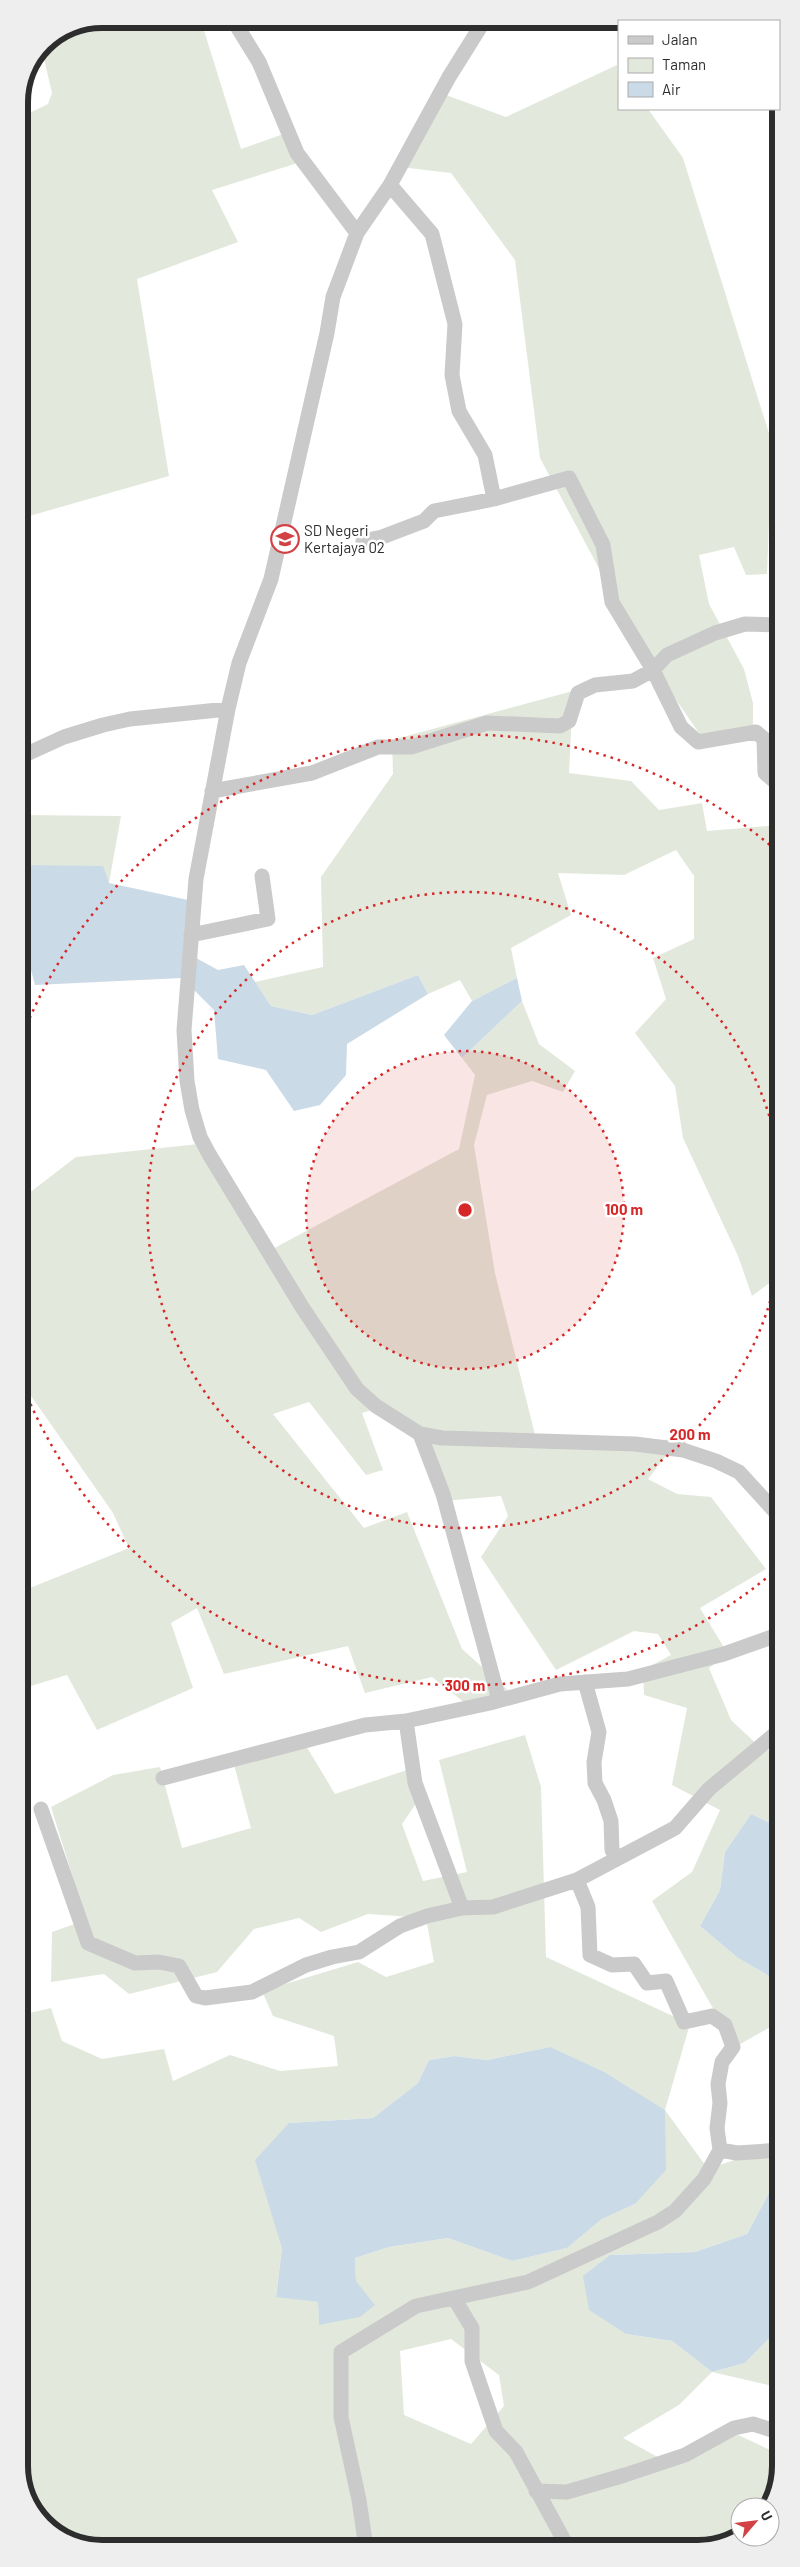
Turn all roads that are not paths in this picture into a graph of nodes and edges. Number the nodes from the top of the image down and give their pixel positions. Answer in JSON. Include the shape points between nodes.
{"nodes":[{"id":1,"x":238,"y":27,"type":"edge"},
{"id":2,"x":480,"y":28,"type":"edge"},
{"id":3,"x":390,"y":185,"type":"junction"},
{"id":4,"x":357,"y":233,"type":"junction"},
{"id":5,"x":494,"y":499,"type":"junction"},
{"id":6,"x":363,"y":541,"type":"dead end"},
{"id":7,"x":772,"y":624,"type":"edge"},
{"id":8,"x":653,"y":670,"type":"junction"},
{"id":9,"x":228,"y":709,"type":"junction"},
{"id":10,"x":27,"y":754,"type":"edge"},
{"id":11,"x":772,"y":779,"type":"edge"},
{"id":12,"x":212,"y":791,"type":"junction"},
{"id":13,"x":262,"y":876,"type":"dead end"},
{"id":14,"x":191,"y":935,"type":"junction"},
{"id":15,"x":420,"y":1434,"type":"junction"},
{"id":16,"x":772,"y":1508,"type":"edge"},
{"id":17,"x":772,"y":1637,"type":"edge"},
{"id":18,"x":585,"y":1682,"type":"junction"},
{"id":19,"x":499,"y":1700,"type":"junction"},
{"id":20,"x":406,"y":1721,"type":"junction"},
{"id":21,"x":772,"y":1737,"type":"edge"},
{"id":22,"x":163,"y":1778,"type":"dead end"},
{"id":23,"x":41,"y":1809,"type":"dead end"},
{"id":24,"x":617,"y":1859,"type":"junction"},
{"id":25,"x":576,"y":1880,"type":"junction"},
{"id":26,"x":462,"y":1908,"type":"junction"},
{"id":27,"x":720,"y":2150,"type":"junction"},
{"id":28,"x":772,"y":2151,"type":"edge"},
{"id":29,"x":454,"y":2298,"type":"junction"},
{"id":30,"x":772,"y":2430,"type":"edge"},
{"id":31,"x":536,"y":2491,"type":"junction"},
{"id":32,"x":365,"y":2539,"type":"edge"},
{"id":33,"x":563,"y":2540,"type":"edge"}],
"edges":[{"from":1,"to":4,"type":"street","via":[[259,62],[297,153]]},
{"from":2,"to":3,"type":"street"},
{"from":3,"to":4,"type":"street"},
{"from":3,"to":5,"type":"street","via":[[432,234],[455,324],[452,375],[459,411],[485,455]]},
{"from":4,"to":9,"type":"street","via":[[333,297],[271,579],[239,663]]},
{"from":5,"to":6,"type":"street","via":[[434,511],[424,520]]},
{"from":5,"to":8,"type":"street","via":[[569,478],[603,545],[612,602]]},
{"from":7,"to":8,"type":"street","via":[[745,624],[715,633],[667,655]]},
{"from":8,"to":11,"type":"street","via":[[681,727],[698,742],[756,732],[764,739],[765,773]]},
{"from":8,"to":12,"type":"street","via":[[634,681],[595,685],[578,693],[568,721],[560,726],[487,723],[411,748],[378,747],[312,773]]},
{"from":9,"to":10,"type":"street","via":[[130,719],[103,725],[64,737]]},
{"from":9,"to":12,"type":"street"},
{"from":12,"to":14,"type":"street","via":[[196,879]]},
{"from":13,"to":14,"type":"street","via":[[268,919]]},
{"from":14,"to":15,"type":"street","via":[[184,1030],[187,1081],[200,1137],[302,1307],[356,1388],[376,1406]]},
{"from":15,"to":16,"type":"street","via":[[464,1440],[635,1444],[683,1450],[739,1472]]},
{"from":15,"to":19,"type":"street","via":[[443,1494]]},
{"from":17,"to":18,"type":"street","via":[[724,1654],[628,1679]]},
{"from":18,"to":19,"type":"street","via":[[560,1684]]},
{"from":18,"to":24,"type":"street","via":[[599,1732],[594,1783],[611,1821],[612,1850]]},
{"from":19,"to":20,"type":"street"},
{"from":20,"to":22,"type":"street","via":[[365,1725]]},
{"from":20,"to":26,"type":"street","via":[[415,1783]]},
{"from":21,"to":24,"type":"street","via":[[710,1789],[675,1828]]},
{"from":23,"to":26,"type":"street","via":[[88,1943],[135,1963],[159,1962],[179,1966],[196,1996],[205,1998],[252,1992],[306,1965],[359,1952],[400,1926]]},
{"from":24,"to":25,"type":"street"},
{"from":25,"to":26,"type":"street","via":[[493,1907]]},
{"from":25,"to":27,"type":"street","via":[[588,1907],[590,1956],[612,1965],[634,1964],[647,1983],[666,1981],[684,2022],[712,2016],[725,2025],[733,2047],[722,2062],[718,2084],[720,2103],[716,2128]]},
{"from":27,"to":28,"type":"street","via":[[737,2153]]},
{"from":27,"to":29,"type":"street","via":[[704,2179],[675,2211],[658,2222],[528,2282]]},
{"from":29,"to":31,"type":"street","via":[[472,2328],[472,2361],[496,2431],[516,2452]]},
{"from":29,"to":32,"type":"street","via":[[416,2306],[341,2352],[341,2417]]},
{"from":30,"to":31,"type":"street","via":[[753,2424],[734,2428],[685,2455],[625,2475],[567,2492]]},
{"from":31,"to":33,"type":"street"}]}
